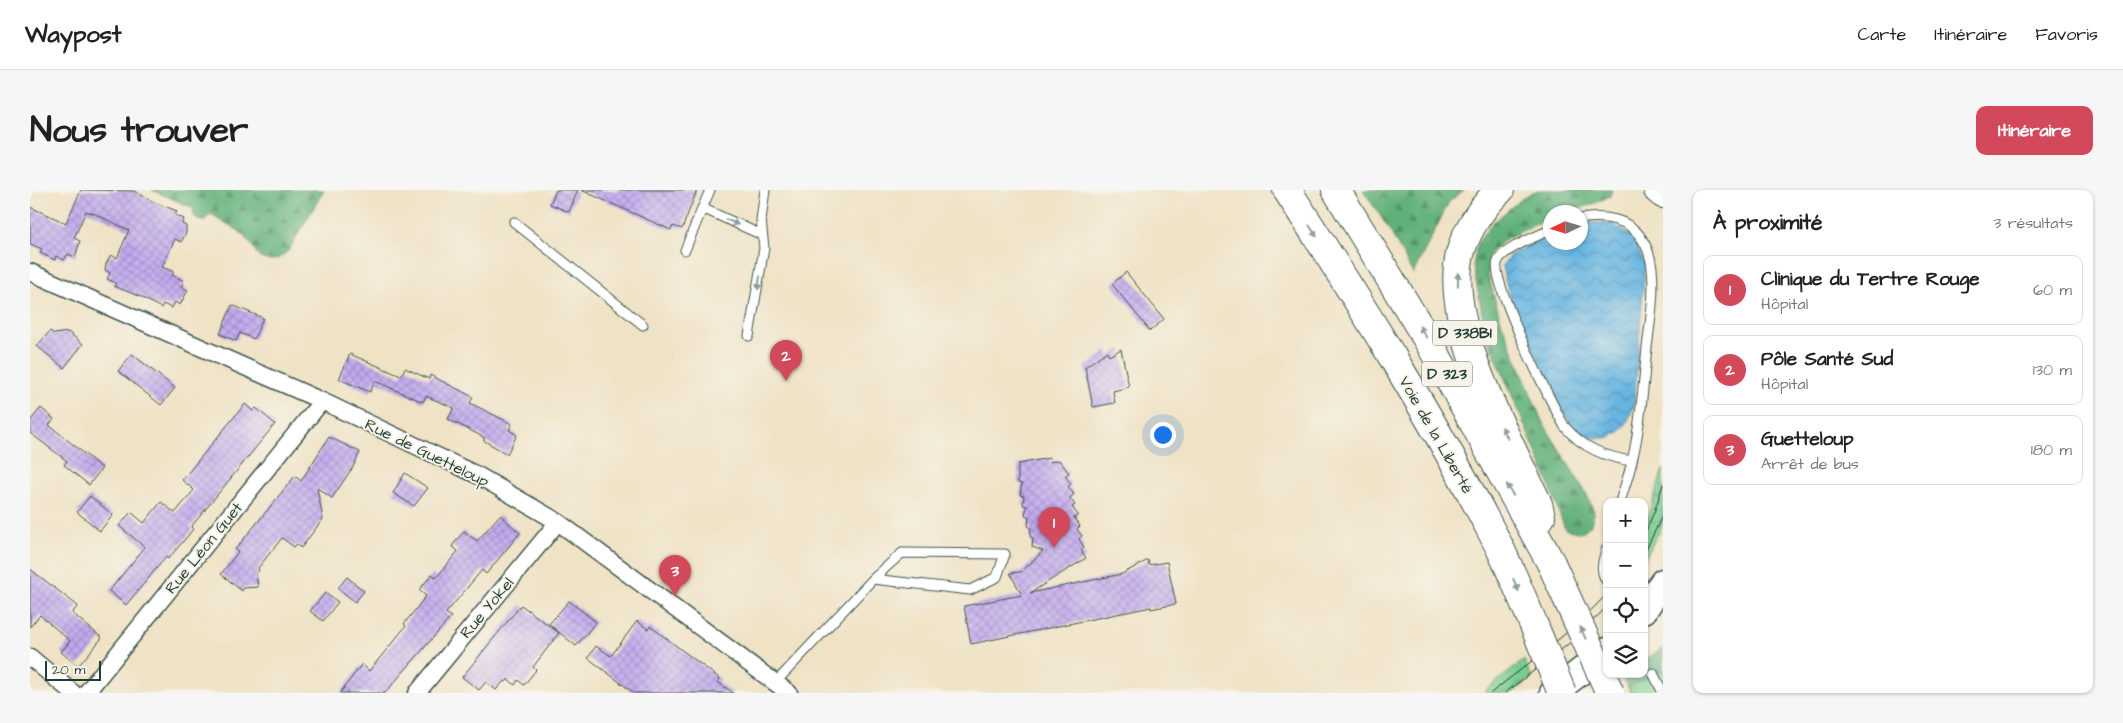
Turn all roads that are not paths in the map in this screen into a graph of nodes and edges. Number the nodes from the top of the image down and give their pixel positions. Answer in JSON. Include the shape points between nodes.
{"nodes":[{"id":1,"x":710,"y":190,"type":"edge"},
{"id":2,"x":765,"y":190,"type":"edge"},
{"id":3,"x":1287,"y":190,"type":"edge"},
{"id":4,"x":1336,"y":190,"type":"edge"},
{"id":5,"x":1500,"y":190,"type":"edge"},
{"id":6,"x":1658,"y":190,"type":"edge"},
{"id":7,"x":1663,"y":194,"type":"edge"},
{"id":8,"x":702,"y":208,"type":"junction"},
{"id":9,"x":1588,"y":217,"type":"edge"},
{"id":10,"x":514,"y":222,"type":"dead end"},
{"id":11,"x":1543,"y":233,"type":"edge"},
{"id":12,"x":762,"y":235,"type":"junction"},
{"id":13,"x":685,"y":250,"type":"dead end"},
{"id":14,"x":30,"y":272,"type":"edge"},
{"id":15,"x":643,"y":325,"type":"dead end"},
{"id":16,"x":749,"y":336,"type":"dead end"},
{"id":17,"x":322,"y":401,"type":"junction"},
{"id":18,"x":1632,"y":461,"type":"junction"},
{"id":19,"x":1621,"y":498,"type":"edge"},
{"id":20,"x":558,"y":522,"type":"junction"},
{"id":21,"x":1603,"y":561,"type":"edge"},
{"id":22,"x":1551,"y":563,"type":"junction"},
{"id":23,"x":1603,"y":576,"type":"edge"},
{"id":24,"x":873,"y":579,"type":"junction"},
{"id":25,"x":1663,"y":582,"type":"edge"},
{"id":26,"x":1648,"y":604,"type":"edge"},
{"id":27,"x":1663,"y":610,"type":"edge"},
{"id":28,"x":1648,"y":620,"type":"edge"},
{"id":29,"x":1603,"y":653,"type":"edge"},
{"id":30,"x":30,"y":657,"type":"edge"},
{"id":31,"x":1653,"y":673,"type":"dead end"},
{"id":32,"x":775,"y":683,"type":"junction"},
{"id":33,"x":73,"y":693,"type":"edge"},
{"id":34,"x":86,"y":693,"type":"edge"},
{"id":35,"x":417,"y":693,"type":"edge"},
{"id":36,"x":789,"y":693,"type":"edge"},
{"id":37,"x":1553,"y":693,"type":"edge"},
{"id":38,"x":1562,"y":693,"type":"edge"},
{"id":39,"x":1610,"y":693,"type":"edge"},
{"id":40,"x":1663,"y":693,"type":"edge"}],
"edges":[{"from":1,"to":8,"type":"lane"},
{"from":2,"to":12,"type":"lane"},
{"from":3,"to":38,"type":"highway","name":"Voie de la Liberté","number":"D 323","one_way":true,"bridge":true,"via":[[1428,417],[1499,547]]},
{"from":22,"to":4,"type":"highway","number":"D 323","one_way":true,"via":[[1430,344]]},
{"from":22,"to":5,"type":"highway","number":"D 338B1","one_way":true,"via":[[1538,504],[1462,324],[1458,264],[1467,238],[1483,209]]},
{"from":6,"to":7,"type":"highway"},
{"from":8,"to":12,"type":"lane","one_way":true},
{"from":8,"to":13,"type":"lane"},
{"from":9,"to":18,"type":"lane","via":[[1621,221],[1638,233],[1652,268],[1652,302]]},
{"from":10,"to":15,"type":"lane"},
{"from":11,"to":18,"type":"lane","via":[[1501,256],[1496,266],[1498,280],[1524,346],[1565,427],[1598,453]]},
{"from":12,"to":16,"type":"lane","one_way":true,"via":[[764,248]]},
{"from":14,"to":17,"type":"street","name":"Rue de Guetteloup"},
{"from":17,"to":20,"type":"street","name":"Rue de Guetteloup","via":[[479,476]]},
{"from":17,"to":34,"type":"street","name":"Rue Léon Guet"},
{"from":18,"to":19,"type":"lane"},
{"from":20,"to":32,"type":"street","name":"Rue de Guetteloup"},
{"from":20,"to":35,"type":"street","name":"Rue Yokel"},
{"from":21,"to":23,"type":"lane"},
{"from":39,"to":22,"type":"highway","number":"D 323","one_way":true,"bridge":true},
{"from":24,"to":24,"type":"lane","via":[[970,590],[997,578],[1005,554],[902,553]]},
{"from":24,"to":32,"type":"lane"},
{"from":25,"to":26,"type":"main road"},
{"from":27,"to":28,"type":"main road"},
{"from":29,"to":37,"type":"main road"},
{"from":30,"to":33,"type":"street"},
{"from":31,"to":40,"type":"lane"},
{"from":32,"to":36,"type":"street","name":"Rue de Guetteloup"}]}
